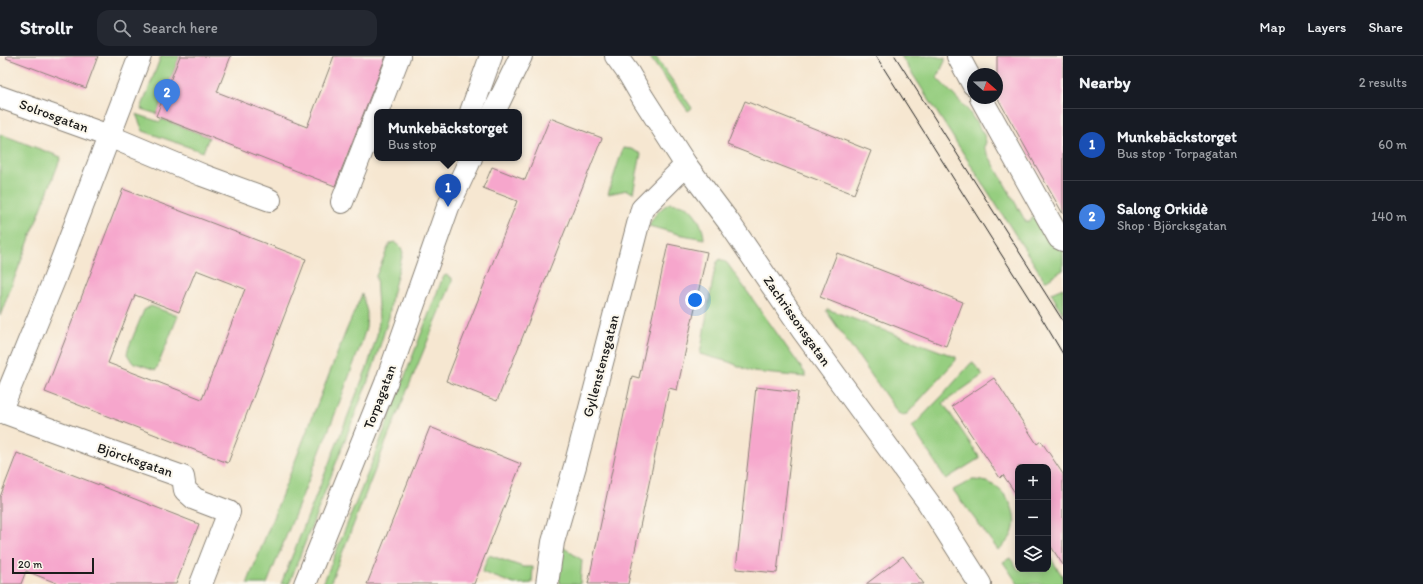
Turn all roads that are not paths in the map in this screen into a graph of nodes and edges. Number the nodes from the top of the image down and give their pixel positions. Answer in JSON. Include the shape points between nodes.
{"nodes":[{"id":1,"x":140,"y":56,"type":"edge"},
{"id":2,"x":399,"y":56,"type":"edge"},
{"id":3,"x":491,"y":56,"type":"edge"},
{"id":4,"x":521,"y":56,"type":"edge"},
{"id":5,"x":616,"y":56,"type":"edge"},
{"id":6,"x":958,"y":56,"type":"edge"},
{"id":7,"x":967,"y":73,"type":"edge"},
{"id":8,"x":0,"y":97,"type":"edge"},
{"id":9,"x":984,"y":104,"type":"edge"},
{"id":10,"x":378,"y":109,"type":"edge"},
{"id":11,"x":471,"y":109,"type":"edge"},
{"id":12,"x":495,"y":109,"type":"edge"},
{"id":13,"x":374,"y":120,"type":"edge"},
{"id":14,"x":109,"y":136,"type":"junction"},
{"id":15,"x":456,"y":161,"type":"edge"},
{"id":16,"x":470,"y":161,"type":"edge"},
{"id":17,"x":686,"y":165,"type":"junction"},
{"id":18,"x":270,"y":200,"type":"dead end"},
{"id":19,"x":342,"y":202,"type":"dead end"},
{"id":20,"x":448,"y":207,"type":"junction"},
{"id":21,"x":1063,"y":240,"type":"edge"},
{"id":22,"x":0,"y":411,"type":"edge"},
{"id":23,"x":201,"y":584,"type":"edge"},
{"id":24,"x":305,"y":584,"type":"edge"},
{"id":25,"x":547,"y":584,"type":"edge"},
{"id":26,"x":980,"y":584,"type":"edge"}],
"edges":[{"from":1,"to":14,"type":"street","name":"Björcksgatan"},
{"from":2,"to":10,"type":"street"},
{"from":3,"to":11,"type":"street"},
{"from":4,"to":12,"type":"street"},
{"from":5,"to":17,"type":"street","name":"Zachrissonsgatan"},
{"from":6,"to":7,"type":"street"},
{"from":8,"to":14,"type":"street","name":"Solrosgatan"},
{"from":9,"to":21,"type":"street","via":[[1059,238]]},
{"from":13,"to":19,"type":"street"},
{"from":14,"to":18,"type":"street"},
{"from":14,"to":22,"type":"street","name":"Björcksgatan"},
{"from":15,"to":20,"type":"street","name":"Torpagatan"},
{"from":16,"to":20,"type":"street","name":"Torpagatan"},
{"from":17,"to":25,"type":"street","name":"Gyllenstensgatan","via":[[642,209],[553,542]]},
{"from":17,"to":26,"type":"street","name":"Zachrissonsgatan","via":[[928,502]]},
{"from":20,"to":24,"type":"street","name":"Torpagatan","via":[[386,383]]},
{"from":22,"to":23,"type":"street","name":"Björcksgatan","via":[[183,477],[185,490],[195,499],[229,512]]}]}
